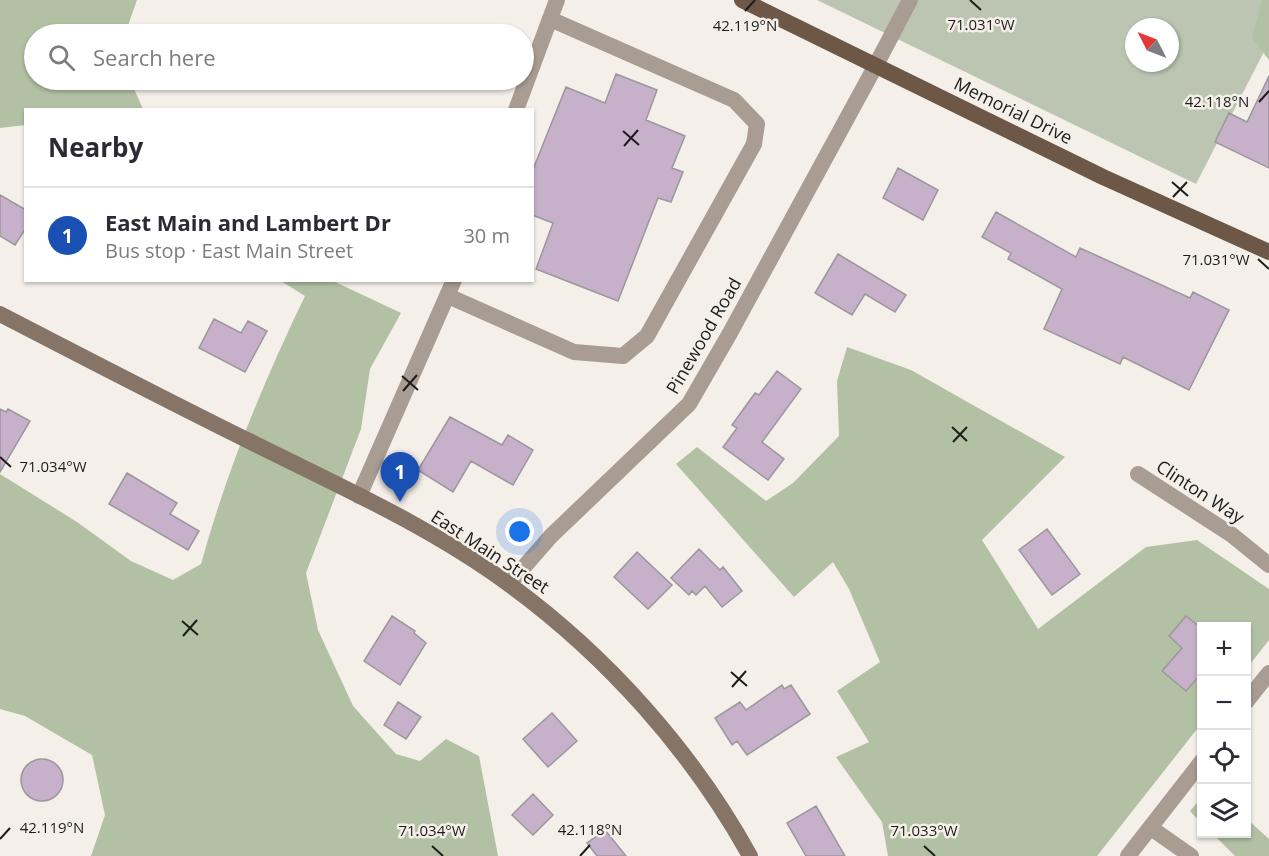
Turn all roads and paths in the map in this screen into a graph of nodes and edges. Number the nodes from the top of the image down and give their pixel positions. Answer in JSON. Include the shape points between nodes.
{"nodes":[{"id":1,"x":557,"y":0,"type":"edge"},
{"id":2,"x":742,"y":0,"type":"edge"},
{"id":3,"x":910,"y":0,"type":"edge"},
{"id":4,"x":549,"y":19,"type":"junction"},
{"id":5,"x":534,"y":60,"type":"edge"},
{"id":6,"x":876,"y":65,"type":"junction"},
{"id":7,"x":523,"y":90,"type":"edge"},
{"id":8,"x":517,"y":108,"type":"edge"},
{"id":9,"x":1269,"y":252,"type":"edge"},
{"id":10,"x":451,"y":288,"type":"edge"},
{"id":11,"x":0,"y":314,"type":"edge"},
{"id":12,"x":1138,"y":474,"type":"dead end"},
{"id":13,"x":359,"y":496,"type":"junction"},
{"id":14,"x":1269,"y":565,"type":"edge"},
{"id":15,"x":509,"y":584,"type":"junction"},
{"id":16,"x":1269,"y":673,"type":"edge"},
{"id":17,"x":1251,"y":696,"type":"edge"},
{"id":18,"x":1197,"y":768,"type":"edge"},
{"id":19,"x":1151,"y":828,"type":"junction"},
{"id":20,"x":750,"y":856,"type":"edge"},
{"id":21,"x":1128,"y":856,"type":"edge"},
{"id":22,"x":1191,"y":856,"type":"edge"}],
"edges":[{"from":1,"to":4,"type":"street"},
{"from":2,"to":6,"type":"main road","name":"Memorial Drive"},
{"from":3,"to":6,"type":"street","name":"Pinewood Road"},
{"from":4,"to":5,"type":"street"},
{"from":4,"to":10,"type":"street","via":[[734,100],[757,124],[754,144],[647,336],[623,356],[574,352]]},
{"from":6,"to":9,"type":"main road","name":"Memorial Drive","via":[[1112,181]]},
{"from":6,"to":15,"type":"street","name":"Pinewood Road","via":[[689,404],[551,536]]},
{"from":7,"to":8,"type":"street"},
{"from":10,"to":13,"type":"street"},
{"from":11,"to":13,"type":"main road","name":"East Main Street"},
{"from":12,"to":14,"type":"street","name":"Clinton Way","via":[[1232,535]]},
{"from":13,"to":15,"type":"main road","name":"East Main Street"},
{"from":15,"to":20,"type":"main road","name":"East Main Street","via":[[597,659],[642,704],[698,777]]},
{"from":16,"to":17,"type":"street"},
{"from":18,"to":19,"type":"street"},
{"from":19,"to":21,"type":"street"},
{"from":19,"to":22,"type":"street"}]}
